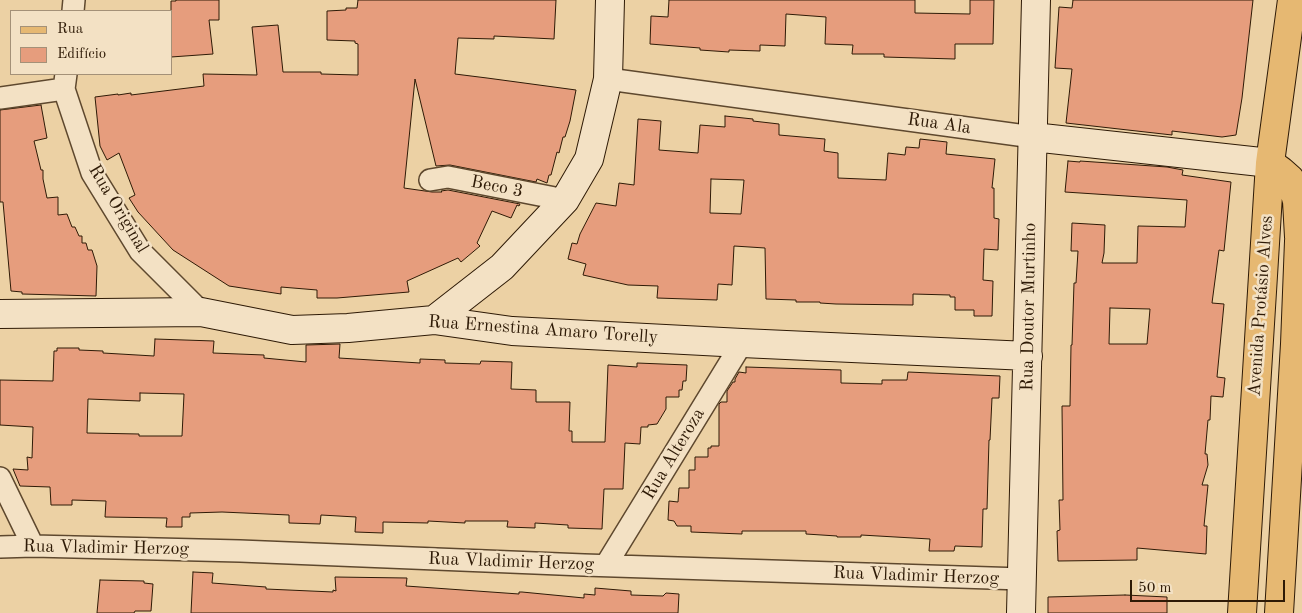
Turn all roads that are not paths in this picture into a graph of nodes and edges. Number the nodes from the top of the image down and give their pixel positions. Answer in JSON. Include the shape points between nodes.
{"nodes":[{"id":1,"x":610,"y":0,"type":"edge"},
{"id":2,"x":1036,"y":0,"type":"edge"},
{"id":3,"x":1292,"y":0,"type":"edge"},
{"id":4,"x":608,"y":78,"type":"junction"},
{"id":5,"x":65,"y":81,"type":"edge"},
{"id":6,"x":0,"y":98,"type":"edge"},
{"id":7,"x":1033,"y":137,"type":"junction"},
{"id":8,"x":1270,"y":164,"type":"junction"},
{"id":9,"x":430,"y":180,"type":"dead end"},
{"id":10,"x":565,"y":200,"type":"junction"},
{"id":11,"x":1300,"y":229,"type":"edge"},
{"id":12,"x":200,"y":312,"type":"junction"},
{"id":13,"x":0,"y":314,"type":"edge"},
{"id":14,"x":434,"y":320,"type":"junction"},
{"id":15,"x":742,"y":343,"type":"junction"},
{"id":16,"x":1028,"y":356,"type":"junction"},
{"id":17,"x":0,"y":478,"type":"edge"},
{"id":18,"x":33,"y":546,"type":"junction"},
{"id":19,"x":0,"y":547,"type":"edge"},
{"id":20,"x":606,"y":565,"type":"junction"},
{"id":21,"x":1022,"y":579,"type":"junction"},
{"id":22,"x":1021,"y":613,"type":"edge"},
{"id":23,"x":1242,"y":613,"type":"edge"},
{"id":24,"x":1279,"y":613,"type":"edge"}],
"edges":[{"from":1,"to":4,"type":"street"},
{"from":2,"to":7,"type":"street","name":"Rua Doutor Murtinho"},
{"from":3,"to":8,"type":"main road","name":"Avenida Protásio Alves"},
{"from":4,"to":7,"type":"street","name":"Rua Ala"},
{"from":4,"to":10,"type":"street","via":[[589,159]]},
{"from":5,"to":6,"type":"street"},
{"from":5,"to":12,"type":"street","name":"Rua Original","via":[[92,173],[140,251]]},
{"from":7,"to":8,"type":"street","name":"Rua Ala"},
{"from":7,"to":16,"type":"street","name":"Rua Doutor Murtinho"},
{"from":8,"to":11,"type":"main road","name":"Avenida Protásio Alves","via":[[1290,180]]},
{"from":8,"to":23,"type":"main road","name":"Avenida Protásio Alves"},
{"from":9,"to":10,"type":"street","name":"Beco 3","via":[[448,177]]},
{"from":10,"to":14,"type":"street","via":[[502,267]]},
{"from":11,"to":24,"type":"main road","name":"Avenida Protásio Alves"},
{"from":12,"to":13,"type":"street","name":"Rua Ernestina Amaro Torelly"},
{"from":12,"to":14,"type":"street","name":"Rua Ernestina Amaro Torelly","via":[[292,330]]},
{"from":14,"to":15,"type":"street","name":"Rua Ernestina Amaro Torelly","via":[[512,331]]},
{"from":15,"to":16,"type":"street","name":"Rua Ernestina Amaro Torelly"},
{"from":15,"to":20,"type":"street","name":"Rua Alteroza"},
{"from":16,"to":21,"type":"street","name":"Rua Doutor Murtinho"},
{"from":17,"to":18,"type":"street"},
{"from":18,"to":19,"type":"street","name":"Rua Vladimir Herzog"},
{"from":18,"to":20,"type":"street","name":"Rua Vladimir Herzog"},
{"from":20,"to":21,"type":"street","name":"Rua Vladimir Herzog"},
{"from":21,"to":22,"type":"street","name":"Rua Doutor Murtinho"}]}
